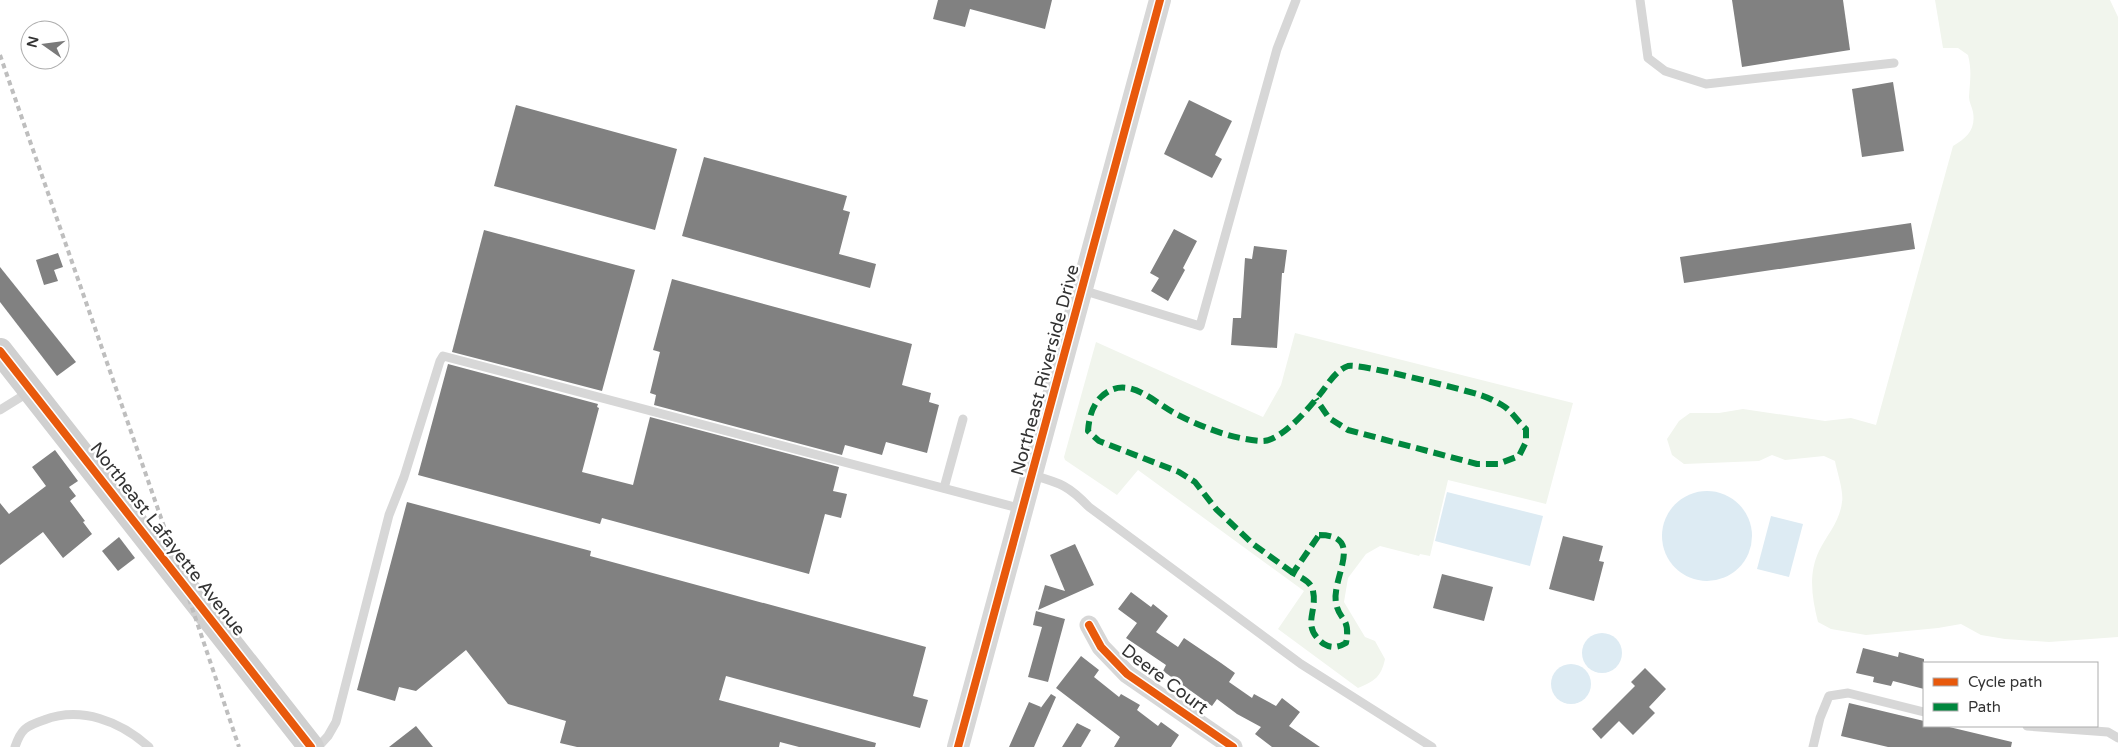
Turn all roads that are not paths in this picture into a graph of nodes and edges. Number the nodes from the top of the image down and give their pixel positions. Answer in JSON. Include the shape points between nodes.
{"nodes":[{"id":1,"x":1160,"y":0,"type":"edge"},
{"id":2,"x":1296,"y":0,"type":"edge"},
{"id":3,"x":1640,"y":0,"type":"edge"},
{"id":4,"x":1894,"y":63,"type":"dead end"},
{"id":5,"x":1082,"y":290,"type":"junction"},
{"id":6,"x":0,"y":351,"type":"edge"},
{"id":7,"x":32,"y":390,"type":"junction"},
{"id":8,"x":0,"y":410,"type":"edge"},
{"id":9,"x":963,"y":419,"type":"dead end"},
{"id":10,"x":1032,"y":475,"type":"junction"},
{"id":11,"x":944,"y":488,"type":"junction"},
{"id":12,"x":1023,"y":509,"type":"junction"},
{"id":13,"x":1089,"y":625,"type":"dead end"},
{"id":14,"x":1923,"y":712,"type":"edge"},
{"id":15,"x":2040,"y":727,"type":"edge"},
{"id":16,"x":2118,"y":738,"type":"edge"},
{"id":17,"x":15,"y":747,"type":"edge"},
{"id":18,"x":149,"y":747,"type":"edge"},
{"id":19,"x":311,"y":747,"type":"edge"},
{"id":20,"x":318,"y":747,"type":"edge"},
{"id":21,"x":958,"y":747,"type":"edge"},
{"id":22,"x":1233,"y":747,"type":"edge"},
{"id":23,"x":1432,"y":747,"type":"edge"},
{"id":24,"x":1813,"y":747,"type":"edge"}],
"edges":[{"from":1,"to":5,"type":"street","name":"Northeast Riverside Drive"},
{"from":2,"to":5,"type":"lane","via":[[1277,49],[1200,326]]},
{"from":3,"to":4,"type":"lane","via":[[1648,58],[1665,71],[1706,84]]},
{"from":5,"to":10,"type":"street","name":"Northeast Riverside Drive"},
{"from":6,"to":7,"type":"main road","name":"Northeast Lafayette Avenue"},
{"from":7,"to":8,"type":"lane"},
{"from":7,"to":19,"type":"main road","name":"Northeast Lafayette Avenue"},
{"from":9,"to":11,"type":"lane"},
{"from":10,"to":12,"type":"street","name":"Northeast Riverside Drive"},
{"from":10,"to":23,"type":"lane","via":[[1062,483],[1075,491],[1090,506],[1301,664]]},
{"from":11,"to":12,"type":"lane"},
{"from":11,"to":20,"type":"lane","via":[[443,356],[389,515],[336,722]]},
{"from":12,"to":21,"type":"street","name":"Northeast Riverside Drive"},
{"from":13,"to":22,"type":"street","name":"Deere Court","via":[[1101,647],[1128,674]]},
{"from":14,"to":24,"type":"lane","via":[[1848,693],[1829,696]]},
{"from":15,"to":16,"type":"lane","via":[[2108,732]]},
{"from":17,"to":18,"type":"lane","via":[[20,732],[31,724],[58,714],[83,714],[116,724]]}]}
